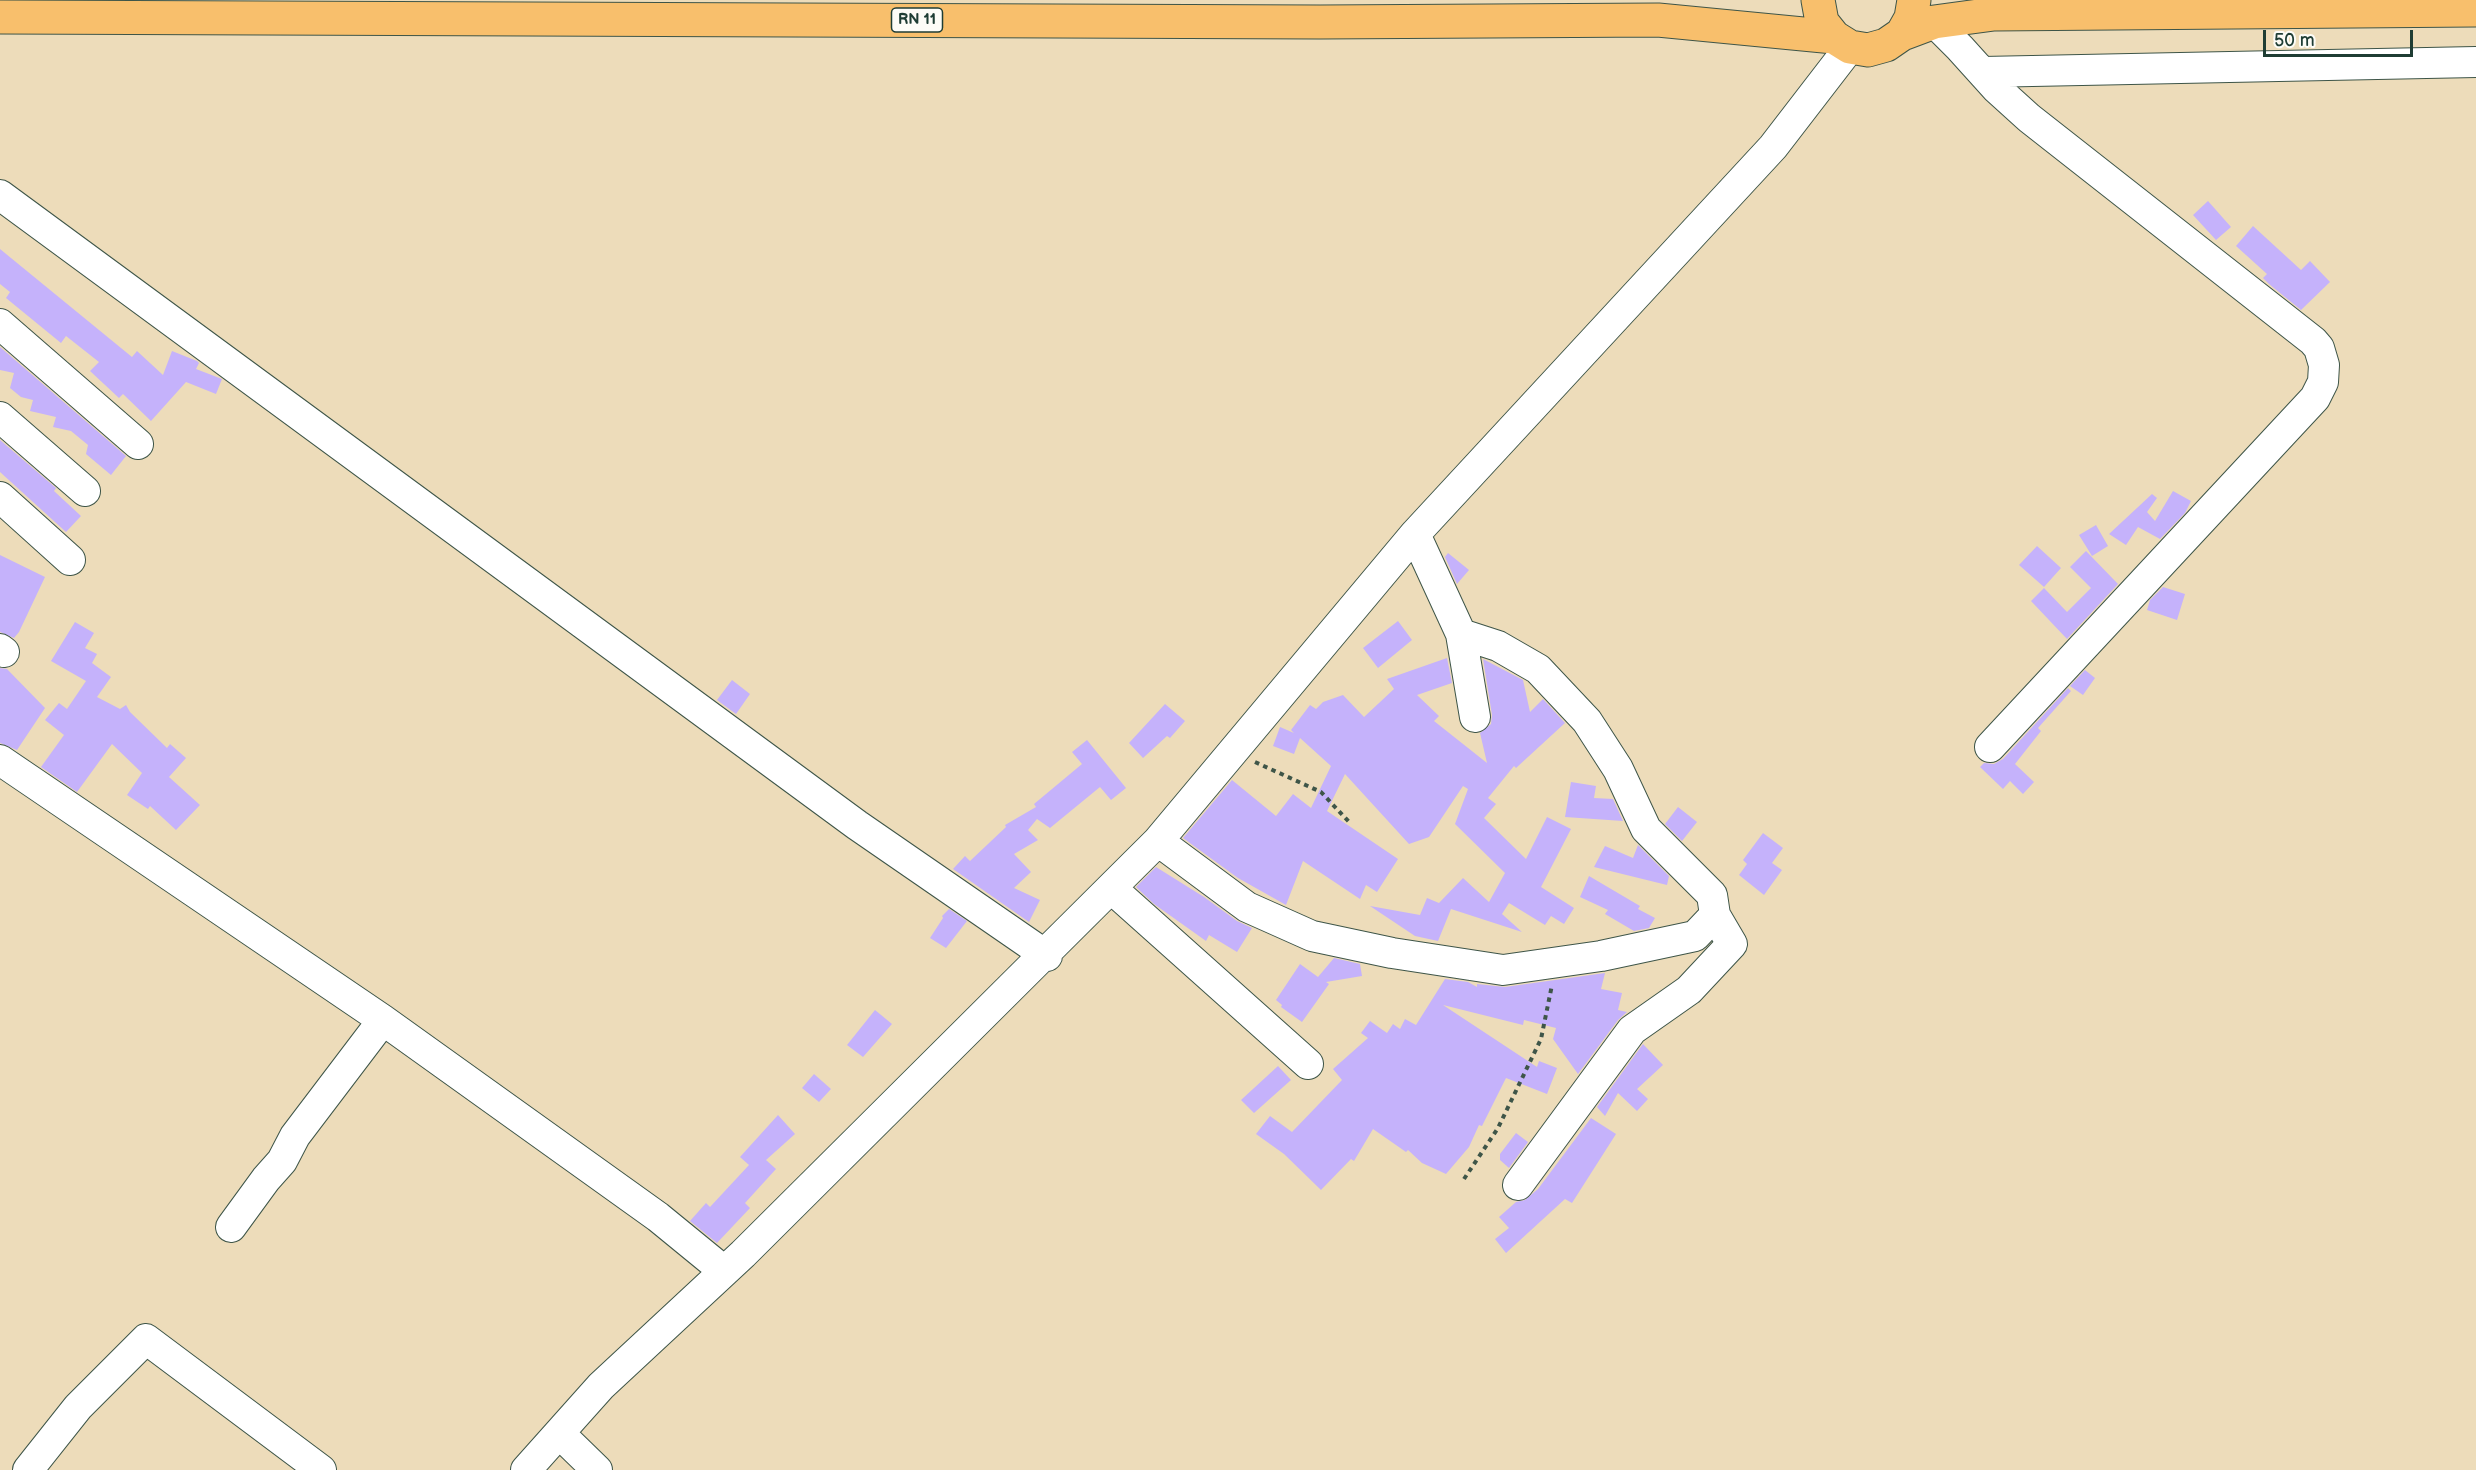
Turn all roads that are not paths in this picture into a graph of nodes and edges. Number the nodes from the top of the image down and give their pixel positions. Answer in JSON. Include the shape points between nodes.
{"nodes":[{"id":1,"x":1818,"y":0,"type":"edge"},
{"id":2,"x":2476,"y":10,"type":"edge"},
{"id":3,"x":1924,"y":11,"type":"edge"},
{"id":4,"x":0,"y":17,"type":"edge"},
{"id":5,"x":1842,"y":42,"type":"junction"},
{"id":6,"x":2476,"y":62,"type":"edge"},
{"id":7,"x":1983,"y":72,"type":"junction"},
{"id":8,"x":0,"y":195,"type":"edge"},
{"id":9,"x":0,"y":324,"type":"edge"},
{"id":10,"x":0,"y":417,"type":"edge"},
{"id":11,"x":138,"y":444,"type":"dead end"},
{"id":12,"x":85,"y":491,"type":"dead end"},
{"id":13,"x":0,"y":497,"type":"edge"},
{"id":14,"x":1415,"y":534,"type":"junction"},
{"id":15,"x":70,"y":560,"type":"dead end"},
{"id":16,"x":1461,"y":634,"type":"junction"},
{"id":17,"x":1475,"y":717,"type":"dead end"},
{"id":18,"x":1990,"y":747,"type":"dead end"},
{"id":19,"x":0,"y":760,"type":"edge"},
{"id":20,"x":1158,"y":841,"type":"junction"},
{"id":21,"x":1111,"y":888,"type":"junction"},
{"id":22,"x":1715,"y":915,"type":"junction"},
{"id":23,"x":1046,"y":954,"type":"junction"},
{"id":24,"x":383,"y":1020,"type":"junction"},
{"id":25,"x":1308,"y":1064,"type":"dead end"},
{"id":26,"x":1518,"y":1185,"type":"dead end"},
{"id":27,"x":231,"y":1227,"type":"dead end"},
{"id":28,"x":724,"y":1271,"type":"junction"},
{"id":29,"x":559,"y":1433,"type":"junction"},
{"id":30,"x":28,"y":1470,"type":"edge"},
{"id":31,"x":321,"y":1470,"type":"edge"},
{"id":32,"x":526,"y":1470,"type":"edge"},
{"id":33,"x":597,"y":1470,"type":"edge"}],
"edges":[{"from":1,"to":5,"type":"highway","via":[[1822,22]]},
{"from":2,"to":3,"type":"highway","via":[[1994,14]]},
{"from":3,"to":5,"type":"highway","via":[[1886,45],[1868,50]]},
{"from":3,"to":7,"type":"street"},
{"from":4,"to":5,"type":"highway","number":"RN 11","via":[[1658,20]]},
{"from":5,"to":14,"type":"street","via":[[1773,147]]},
{"from":6,"to":7,"type":"street"},
{"from":7,"to":18,"type":"street","via":[[2029,118],[2313,341],[2322,356],[2324,374],[2315,398]]},
{"from":8,"to":23,"type":"street","via":[[857,825]]},
{"from":9,"to":11,"type":"street"},
{"from":10,"to":12,"type":"street"},
{"from":13,"to":15,"type":"street"},
{"from":14,"to":16,"type":"street"},
{"from":14,"to":20,"type":"street"},
{"from":16,"to":17,"type":"street"},
{"from":16,"to":22,"type":"street","via":[[1498,646],[1538,669],[1587,721],[1618,769],[1646,829],[1712,895]]},
{"from":19,"to":24,"type":"street"},
{"from":20,"to":21,"type":"street"},
{"from":20,"to":22,"type":"street","via":[[1247,907],[1312,936],[1503,970],[1601,956],[1695,936]]},
{"from":21,"to":23,"type":"street"},
{"from":21,"to":25,"type":"street"},
{"from":22,"to":26,"type":"street","via":[[1732,944],[1689,990],[1632,1030]]},
{"from":23,"to":28,"type":"street"},
{"from":24,"to":27,"type":"street"},
{"from":24,"to":28,"type":"street","via":[[658,1216]]},
{"from":28,"to":29,"type":"street","via":[[601,1386]]},
{"from":29,"to":32,"type":"street"},
{"from":29,"to":33,"type":"street"},
{"from":30,"to":31,"type":"street","via":[[78,1407],[146,1340]]}]}
